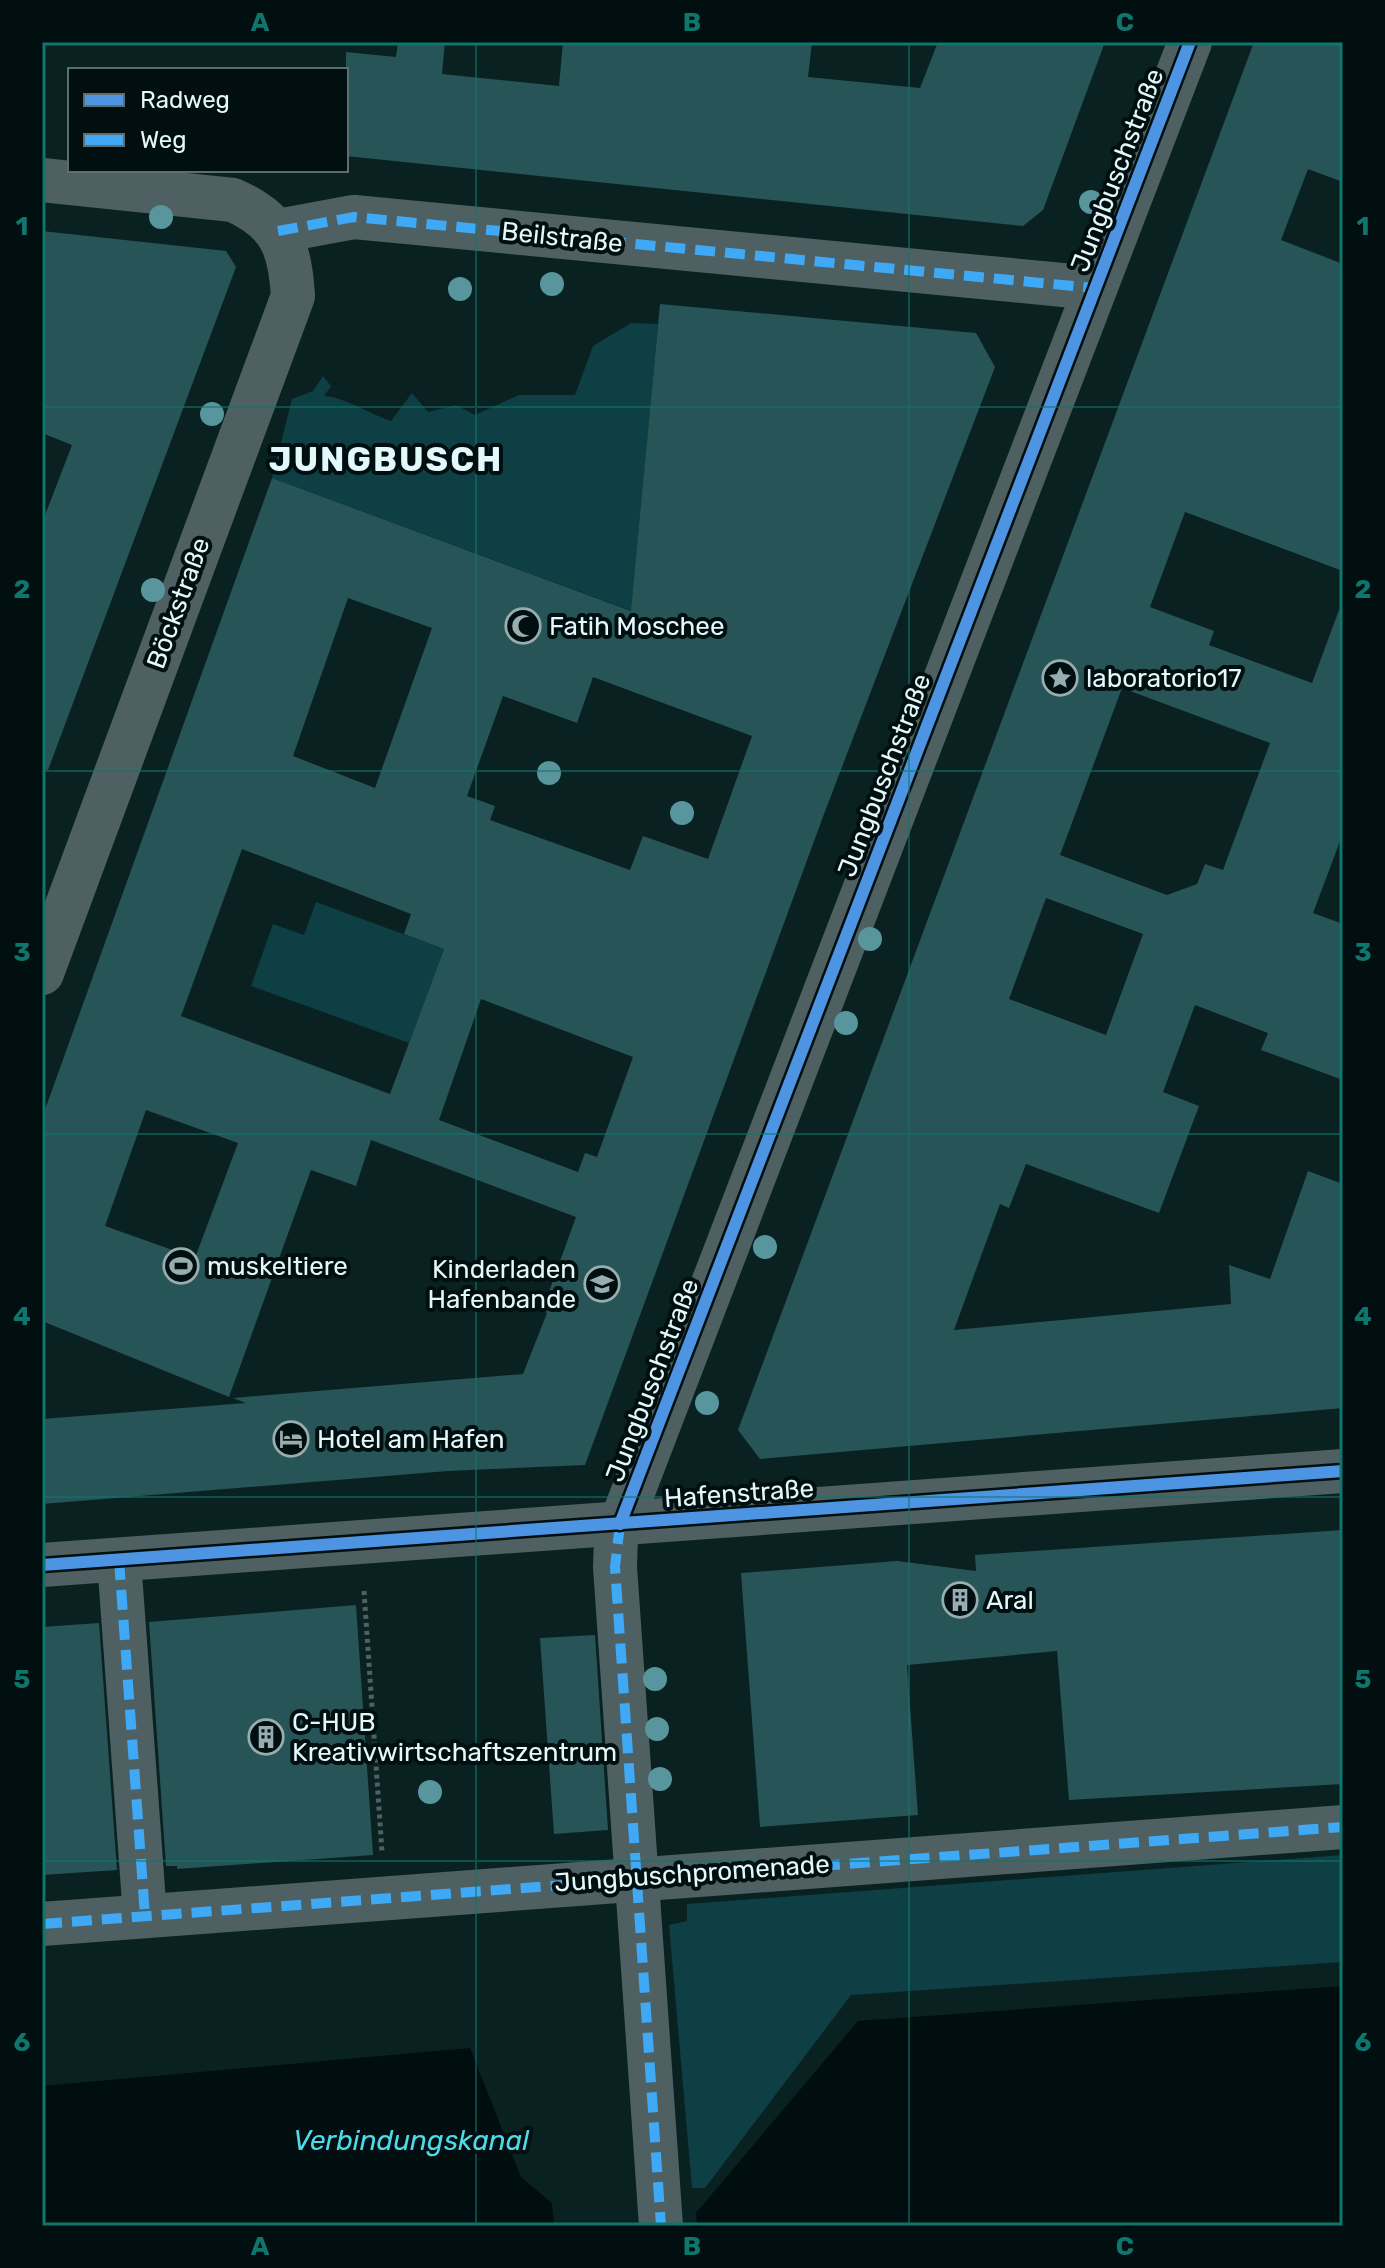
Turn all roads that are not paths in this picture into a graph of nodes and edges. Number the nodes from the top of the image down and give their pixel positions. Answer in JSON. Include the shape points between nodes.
{"nodes":[{"id":1,"x":1190,"y":42,"type":"edge"},
{"id":2,"x":42,"y":180,"type":"edge"},
{"id":3,"x":278,"y":231,"type":"junction"},
{"id":4,"x":1094,"y":288,"type":"junction"},
{"id":5,"x":42,"y":973,"type":"edge"},
{"id":6,"x":1343,"y":1471,"type":"edge"},
{"id":7,"x":620,"y":1524,"type":"junction"},
{"id":8,"x":119,"y":1560,"type":"junction"},
{"id":9,"x":42,"y":1565,"type":"edge"},
{"id":10,"x":1343,"y":1827,"type":"edge"},
{"id":11,"x":636,"y":1877,"type":"junction"},
{"id":12,"x":145,"y":1916,"type":"junction"},
{"id":13,"x":42,"y":1924,"type":"edge"},
{"id":14,"x":661,"y":2225,"type":"edge"}],
"edges":[{"from":1,"to":4,"type":"street","name":"Jungbuschstraße"},
{"from":2,"to":3,"type":"street","via":[[233,200],[257,211]]},
{"from":3,"to":4,"type":"street","name":"Beilstraße","via":[[354,217]]},
{"from":3,"to":5,"type":"street","name":"Böckstraße","via":[[292,270],[293,296]]},
{"from":4,"to":7,"type":"street","name":"Jungbuschstraße"},
{"from":6,"to":7,"type":"street","name":"Hafenstraße"},
{"from":7,"to":8,"type":"street","name":"Hafenstraße"},
{"from":7,"to":11,"type":"street","name":"Jungbuschstraße","via":[[615,1567]]},
{"from":8,"to":9,"type":"street","name":"Hafenstraße"},
{"from":8,"to":12,"type":"street"},
{"from":10,"to":11,"type":"street","name":"Jungbuschpromenade"},
{"from":11,"to":12,"type":"street","name":"Jungbuschpromenade"},
{"from":11,"to":14,"type":"street","name":"Jungbuschstraße"},
{"from":12,"to":13,"type":"street","name":"Jungbuschpromenade"}]}
